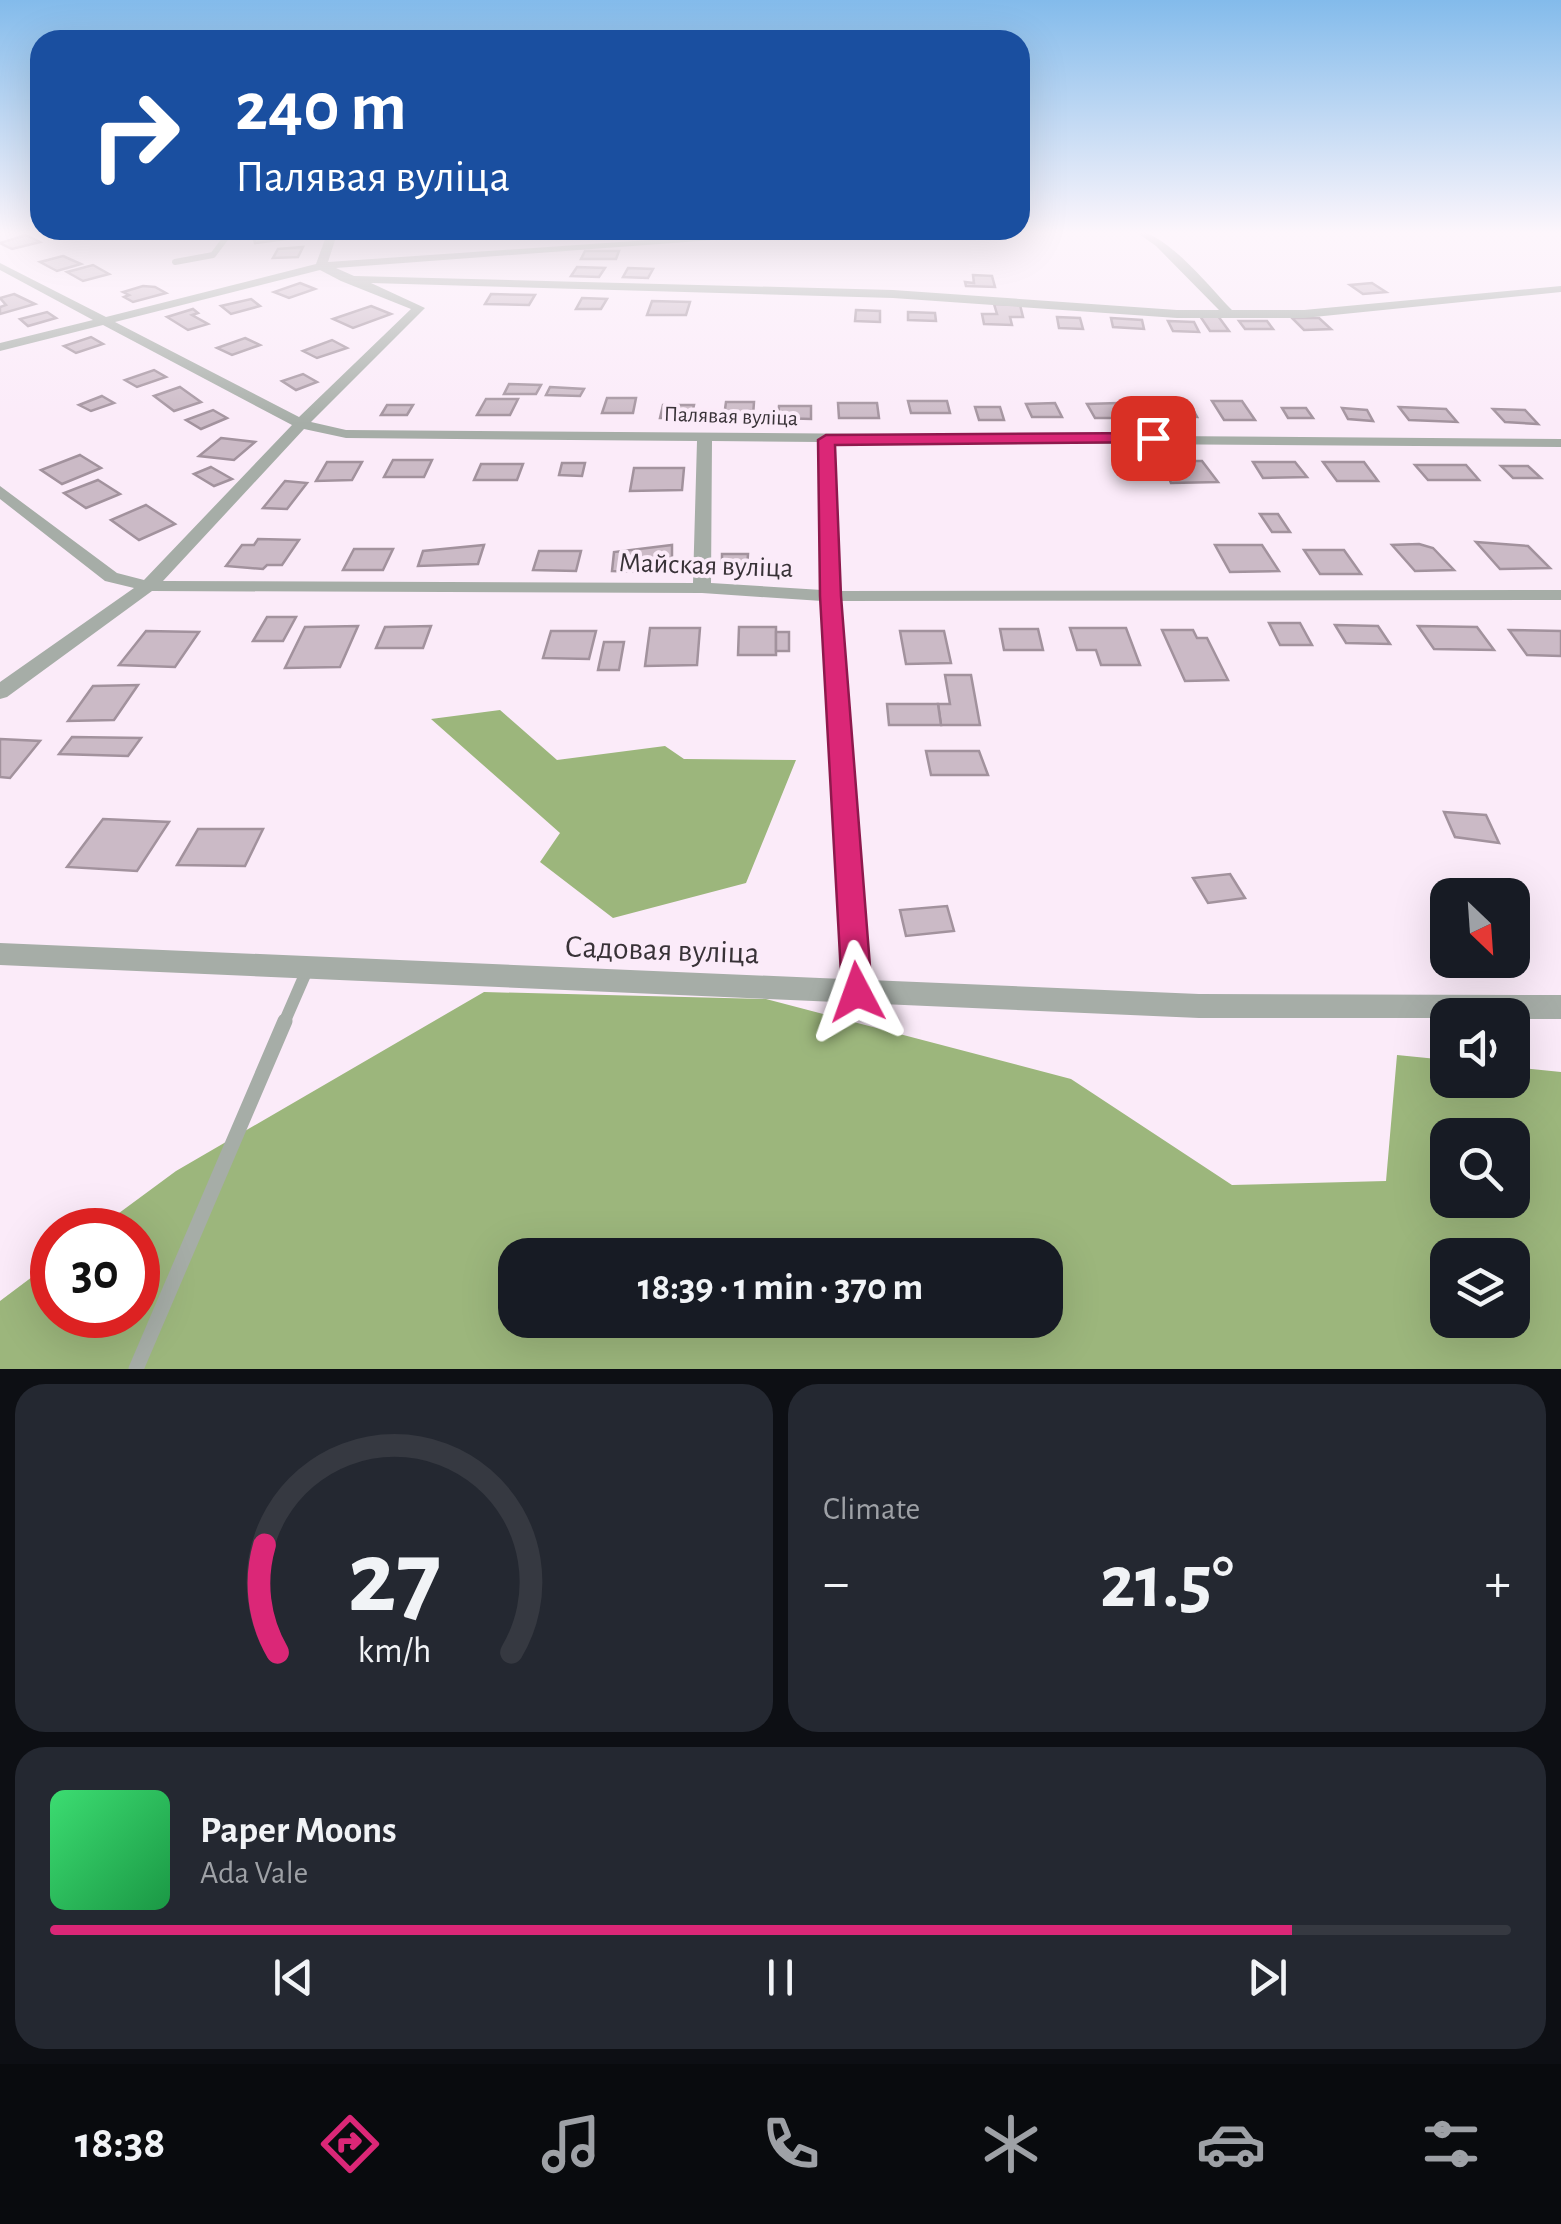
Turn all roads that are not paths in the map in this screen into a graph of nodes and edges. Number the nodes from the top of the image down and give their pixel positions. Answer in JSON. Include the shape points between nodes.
{"nodes":[{"id":1,"x":57,"y":295,"type":"edge"},
{"id":2,"x":206,"y":295,"type":"edge"},
{"id":3,"x":386,"y":295,"type":"edge"},
{"id":4,"x":434,"y":295,"type":"edge"},
{"id":5,"x":906,"y":295,"type":"edge"},
{"id":6,"x":1209,"y":295,"type":"edge"},
{"id":7,"x":1500,"y":295,"type":"edge"},
{"id":8,"x":419,"y":308,"type":"junction"},
{"id":9,"x":1226,"y":312,"type":"junction"},
{"id":10,"x":107,"y":320,"type":"junction"},
{"id":11,"x":0,"y":347,"type":"edge"},
{"id":12,"x":300,"y":424,"type":"junction"},
{"id":13,"x":705,"y":435,"type":"junction"},
{"id":14,"x":826,"y":440,"type":"junction"},
{"id":15,"x":1561,"y":444,"type":"edge"},
{"id":16,"x":0,"y":491,"type":"edge"},
{"id":17,"x":148,"y":586,"type":"junction"},
{"id":18,"x":702,"y":588,"type":"junction"},
{"id":19,"x":1561,"y":595,"type":"edge"},
{"id":20,"x":831,"y":596,"type":"junction"},
{"id":21,"x":0,"y":692,"type":"edge"},
{"id":22,"x":0,"y":954,"type":"edge"},
{"id":23,"x":307,"y":970,"type":"junction"},
{"id":24,"x":857,"y":992,"type":"junction"},
{"id":25,"x":1561,"y":1007,"type":"edge"},
{"id":26,"x":136,"y":1369,"type":"edge"}],
"edges":[{"from":1,"to":10,"type":"street","name":"Палявая вуліца"},
{"from":2,"to":10,"type":"street"},
{"from":3,"to":8,"type":"street"},
{"from":4,"to":8,"type":"street"},
{"from":5,"to":9,"type":"street"},
{"from":6,"to":9,"type":"street"},
{"from":7,"to":9,"type":"street","via":[[1304,314]]},
{"from":8,"to":12,"type":"street"},
{"from":10,"to":11,"type":"street"},
{"from":10,"to":12,"type":"street","name":"Палявая вуліца"},
{"from":12,"to":13,"type":"street","name":"Палявая вуліца","via":[[346,434]]},
{"from":12,"to":17,"type":"street"},
{"from":13,"to":14,"type":"street","name":"Палявая вуліца"},
{"from":13,"to":18,"type":"street"},
{"from":14,"to":15,"type":"street","name":"Палявая вуліца"},
{"from":14,"to":20,"type":"street"},
{"from":16,"to":17,"type":"street","name":"Майская вуліца","via":[[111,577]]},
{"from":17,"to":18,"type":"street","name":"Майская вуліца"},
{"from":17,"to":21,"type":"street"},
{"from":18,"to":20,"type":"street","name":"Майская вуліца"},
{"from":19,"to":20,"type":"street","name":"Майская вуліца"},
{"from":20,"to":24,"type":"street"},
{"from":22,"to":23,"type":"street","name":"Садовая вуліца"},
{"from":23,"to":24,"type":"street","name":"Садовая вуліца"},
{"from":23,"to":26,"type":"lane"},
{"from":24,"to":25,"type":"street","name":"Садовая вуліца","via":[[1199,1006]]}]}
